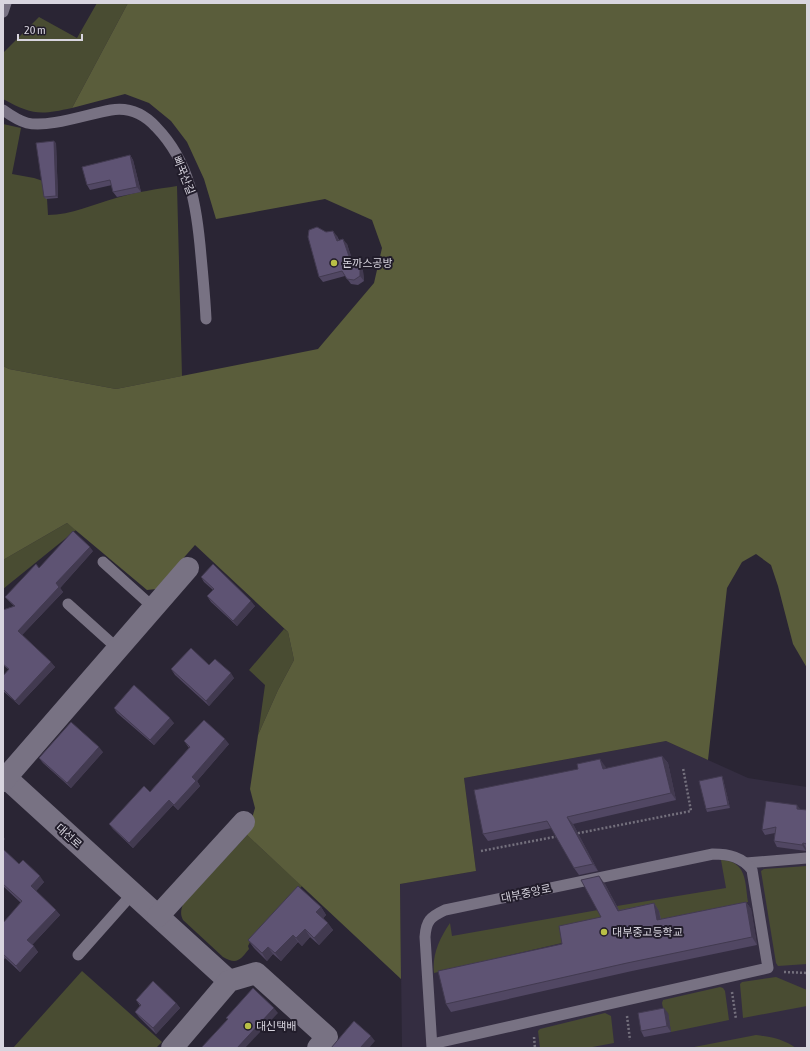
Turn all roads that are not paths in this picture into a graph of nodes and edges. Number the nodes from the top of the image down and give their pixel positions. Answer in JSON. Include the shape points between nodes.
{"nodes":[{"id":1,"x":6,"y":3,"type":"edge"},
{"id":2,"x":3,"y":12,"type":"edge"},
{"id":3,"x":3,"y":110,"type":"edge"},
{"id":4,"x":206,"y":319,"type":"dead end"},
{"id":5,"x":103,"y":562,"type":"dead end"},
{"id":6,"x":188,"y":568,"type":"dead end"},
{"id":7,"x":68,"y":604,"type":"dead end"},
{"id":8,"x":154,"y":608,"type":"junction"},
{"id":9,"x":118,"y":649,"type":"junction"},
{"id":10,"x":4,"y":778,"type":"edge"},
{"id":11,"x":244,"y":822,"type":"dead end"},
{"id":12,"x":807,"y":858,"type":"edge"},
{"id":13,"x":746,"y":863,"type":"junction"},
{"id":14,"x":133,"y":893,"type":"junction"},
{"id":15,"x":158,"y":916,"type":"junction"},
{"id":16,"x":78,"y":954,"type":"dead end"},
{"id":17,"x":229,"y":981,"type":"junction"},
{"id":18,"x":432,"y":1046,"type":"edge"},
{"id":19,"x":172,"y":1048,"type":"edge"},
{"id":20,"x":318,"y":1048,"type":"edge"}],
"edges":[{"from":1,"to":2,"type":"lane"},
{"from":3,"to":4,"type":"lane","name":"뻐꾹산길","via":[[27,123],[43,124],[112,110],[130,110],[148,119],[165,136],[180,159],[190,185],[198,219]]},
{"from":5,"to":8,"type":"lane"},
{"from":6,"to":8,"type":"street","name":"대선로"},
{"from":7,"to":9,"type":"lane"},
{"from":8,"to":9,"type":"street","name":"대선로"},
{"from":9,"to":10,"type":"street","name":"대선로"},
{"from":10,"to":14,"type":"street","name":"대선로"},
{"from":11,"to":15,"type":"street"},
{"from":12,"to":13,"type":"lane","name":"대부중앙로"},
{"from":13,"to":18,"type":"lane","name":"대부중앙로","via":[[754,878],[768,968]]},
{"from":13,"to":18,"type":"lane","name":"대부중앙로","via":[[730,856],[713,854],[445,910],[435,915],[425,928]]},
{"from":14,"to":15,"type":"street","name":"대선로"},
{"from":14,"to":16,"type":"lane"},
{"from":15,"to":17,"type":"street","name":"대선로"},
{"from":17,"to":19,"type":"street"},
{"from":17,"to":20,"type":"street","via":[[256,973],[327,1038]]}]}
